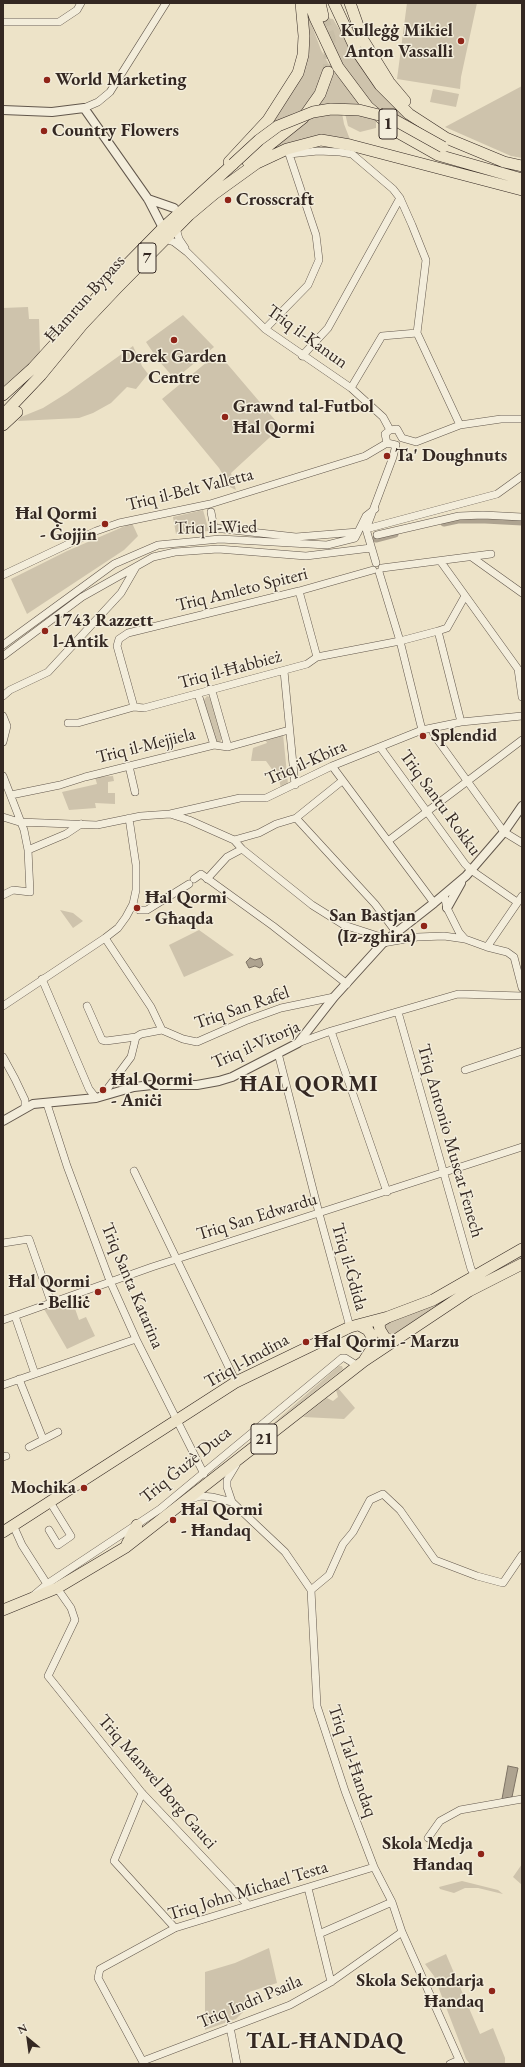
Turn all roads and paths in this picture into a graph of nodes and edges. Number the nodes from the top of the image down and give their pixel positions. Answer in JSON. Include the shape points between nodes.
{"nodes":[{"id":1,"x":81,"y":3,"type":"edge"},
{"id":2,"x":166,"y":3,"type":"edge"},
{"id":3,"x":301,"y":3,"type":"edge"},
{"id":4,"x":310,"y":3,"type":"edge"},
{"id":5,"x":320,"y":3,"type":"edge"},
{"id":6,"x":334,"y":3,"type":"edge"},
{"id":7,"x":350,"y":3,"type":"edge"},
{"id":8,"x":323,"y":16,"type":"tunnel mouth"},
{"id":9,"x":3,"y":22,"type":"edge"},
{"id":10,"x":328,"y":72,"type":"tunnel mouth"},
{"id":11,"x":84,"y":108,"type":"junction"},
{"id":12,"x":3,"y":110,"type":"edge"},
{"id":13,"x":426,"y":123,"type":"junction"},
{"id":14,"x":289,"y":154,"type":"junction"},
{"id":15,"x":522,"y":166,"type":"edge"},
{"id":16,"x":522,"y":174,"type":"edge"},
{"id":17,"x":522,"y":179,"type":"edge"},
{"id":18,"x":522,"y":190,"type":"edge"},
{"id":19,"x":198,"y":194,"type":"junction"},
{"id":20,"x":214,"y":194,"type":"junction"},
{"id":21,"x":400,"y":198,"type":"junction"},
{"id":22,"x":148,"y":199,"type":"junction"},
{"id":23,"x":174,"y":208,"type":"dead end"},
{"id":24,"x":189,"y":215,"type":"junction"},
{"id":25,"x":176,"y":228,"type":"junction"},
{"id":26,"x":164,"y":234,"type":"junction"},
{"id":27,"x":187,"y":252,"type":"junction"},
{"id":28,"x":80,"y":322,"type":"junction"},
{"id":29,"x":265,"y":330,"type":"junction"},
{"id":30,"x":417,"y":333,"type":"junction"},
{"id":31,"x":302,"y":356,"type":"junction"},
{"id":32,"x":351,"y":388,"type":"junction"},
{"id":33,"x":8,"y":401,"type":"edge"},
{"id":34,"x":3,"y":415,"type":"edge"},
{"id":35,"x":522,"y":419,"type":"edge"},
{"id":36,"x":3,"y":425,"type":"edge"},
{"id":37,"x":460,"y":425,"type":"junction"},
{"id":38,"x":390,"y":430,"type":"junction"},
{"id":39,"x":402,"y":438,"type":"junction"},
{"id":40,"x":387,"y":443,"type":"junction"},
{"id":41,"x":396,"y":445,"type":"junction"},
{"id":42,"x":522,"y":476,"type":"edge"},
{"id":43,"x":375,"y":509,"type":"junction"},
{"id":44,"x":211,"y":512,"type":"dead end"},
{"id":45,"x":522,"y":517,"type":"edge"},
{"id":46,"x":366,"y":528,"type":"junction"},
{"id":47,"x":358,"y":532,"type":"junction"},
{"id":48,"x":377,"y":535,"type":"dead end"},
{"id":49,"x":371,"y":548,"type":"junction"},
{"id":50,"x":491,"y":554,"type":"dead end"},
{"id":51,"x":473,"y":558,"type":"junction"},
{"id":52,"x":441,"y":562,"type":"junction"},
{"id":53,"x":136,"y":566,"type":"junction"},
{"id":54,"x":377,"y":568,"type":"junction"},
{"id":55,"x":3,"y":576,"type":"edge"},
{"id":56,"x":113,"y":579,"type":"junction"},
{"id":57,"x":123,"y":589,"type":"junction"},
{"id":58,"x":300,"y":591,"type":"junction"},
{"id":59,"x":522,"y":593,"type":"edge"},
{"id":60,"x":465,"y":596,"type":"junction"},
{"id":61,"x":438,"y":631,"type":"junction"},
{"id":62,"x":400,"y":641,"type":"junction"},
{"id":63,"x":3,"y":645,"type":"edge"},
{"id":64,"x":3,"y":656,"type":"edge"},
{"id":65,"x":317,"y":657,"type":"junction"},
{"id":66,"x":284,"y":671,"type":"junction"},
{"id":67,"x":212,"y":691,"type":"junction"},
{"id":68,"x":198,"y":694,"type":"junction"},
{"id":69,"x":3,"y":696,"type":"edge"},
{"id":70,"x":522,"y":698,"type":"edge"},
{"id":71,"x":134,"y":707,"type":"junction"},
{"id":72,"x":3,"y":716,"type":"edge"},
{"id":73,"x":522,"y":716,"type":"edge"},
{"id":74,"x":461,"y":722,"type":"junction"},
{"id":75,"x":68,"y":723,"type":"dead end"},
{"id":76,"x":432,"y":728,"type":"junction"},
{"id":77,"x":289,"y":730,"type":"junction"},
{"id":78,"x":422,"y":730,"type":"junction"},
{"id":79,"x":522,"y":740,"type":"edge"},
{"id":80,"x":3,"y":742,"type":"edge"},
{"id":81,"x":214,"y":745,"type":"junction"},
{"id":82,"x":228,"y":747,"type":"junction"},
{"id":83,"x":380,"y":747,"type":"junction"},
{"id":84,"x":130,"y":766,"type":"junction"},
{"id":85,"x":332,"y":766,"type":"junction"},
{"id":86,"x":3,"y":776,"type":"edge"},
{"id":87,"x":468,"y":780,"type":"junction"},
{"id":88,"x":342,"y":781,"type":"junction"},
{"id":89,"x":295,"y":785,"type":"junction"},
{"id":90,"x":135,"y":792,"type":"dead end"},
{"id":91,"x":10,"y":795,"type":"junction"},
{"id":92,"x":522,"y":806,"type":"edge"},
{"id":93,"x":191,"y":809,"type":"junction"},
{"id":94,"x":428,"y":811,"type":"junction"},
{"id":95,"x":170,"y":814,"type":"junction"},
{"id":96,"x":3,"y":817,"type":"edge"},
{"id":97,"x":129,"y":818,"type":"junction"},
{"id":98,"x":296,"y":818,"type":"junction"},
{"id":99,"x":190,"y":820,"type":"junction"},
{"id":100,"x":19,"y":822,"type":"junction"},
{"id":101,"x":81,"y":824,"type":"junction"},
{"id":102,"x":504,"y":832,"type":"junction"},
{"id":103,"x":234,"y":840,"type":"junction"},
{"id":104,"x":388,"y":841,"type":"junction"},
{"id":105,"x":522,"y":843,"type":"edge"},
{"id":106,"x":242,"y":849,"type":"junction"},
{"id":107,"x":28,"y":850,"type":"junction"},
{"id":108,"x":468,"y":873,"type":"junction"},
{"id":109,"x":207,"y":879,"type":"junction"},
{"id":110,"x":3,"y":895,"type":"edge"},
{"id":111,"x":522,"y":896,"type":"edge"},
{"id":112,"x":445,"y":901,"type":"junction"},
{"id":113,"x":517,"y":902,"type":"junction"},
{"id":114,"x":434,"y":903,"type":"junction"},
{"id":115,"x":132,"y":904,"type":"junction"},
{"id":116,"x":412,"y":920,"type":"junction"},
{"id":117,"x":396,"y":932,"type":"junction"},
{"id":118,"x":105,"y":938,"type":"junction"},
{"id":119,"x":409,"y":938,"type":"junction"},
{"id":120,"x":465,"y":939,"type":"junction"},
{"id":121,"x":383,"y":943,"type":"junction"},
{"id":122,"x":487,"y":947,"type":"junction"},
{"id":123,"x":518,"y":956,"type":"edge"},
{"id":124,"x":42,"y":979,"type":"junction"},
{"id":125,"x":347,"y":984,"type":"junction"},
{"id":126,"x":522,"y":988,"type":"edge"},
{"id":127,"x":522,"y":996,"type":"edge"},
{"id":128,"x":334,"y":997,"type":"junction"},
{"id":129,"x":3,"y":1006,"type":"edge"},
{"id":130,"x":87,"y":1006,"type":"dead end"},
{"id":131,"x":398,"y":1012,"type":"junction"},
{"id":132,"x":162,"y":1030,"type":"junction"},
{"id":133,"x":331,"y":1031,"type":"junction"},
{"id":134,"x":136,"y":1037,"type":"junction"},
{"id":135,"x":298,"y":1043,"type":"junction"},
{"id":136,"x":522,"y":1051,"type":"edge"},
{"id":137,"x":278,"y":1053,"type":"junction"},
{"id":138,"x":3,"y":1057,"type":"edge"},
{"id":139,"x":466,"y":1070,"type":"dead end"},
{"id":140,"x":99,"y":1097,"type":"junction"},
{"id":141,"x":47,"y":1104,"type":"junction"},
{"id":142,"x":25,"y":1108,"type":"junction"},
{"id":143,"x":3,"y":1121,"type":"edge"},
{"id":144,"x":522,"y":1147,"type":"edge"},
{"id":145,"x":134,"y":1171,"type":"dead end"},
{"id":146,"x":444,"y":1173,"type":"junction"},
{"id":147,"x":387,"y":1192,"type":"junction"},
{"id":148,"x":319,"y":1214,"type":"junction"},
{"id":149,"x":3,"y":1243,"type":"edge"},
{"id":150,"x":522,"y":1249,"type":"edge"},
{"id":151,"x":176,"y":1258,"type":"junction"},
{"id":152,"x":522,"y":1264,"type":"edge"},
{"id":153,"x":476,"y":1277,"type":"junction"},
{"id":154,"x":110,"y":1281,"type":"junction"},
{"id":155,"x":51,"y":1302,"type":"junction"},
{"id":156,"x":15,"y":1316,"type":"junction"},
{"id":157,"x":388,"y":1317,"type":"junction"},
{"id":158,"x":3,"y":1320,"type":"edge"},
{"id":159,"x":355,"y":1326,"type":"junction"},
{"id":160,"x":136,"y":1339,"type":"junction"},
{"id":161,"x":393,"y":1341,"type":"junction"},
{"id":162,"x":361,"y":1363,"type":"junction"},
{"id":163,"x":35,"y":1374,"type":"junction"},
{"id":164,"x":19,"y":1379,"type":"junction"},
{"id":165,"x":236,"y":1382,"type":"junction"},
{"id":166,"x":3,"y":1385,"type":"edge"},
{"id":167,"x":178,"y":1421,"type":"junction"},
{"id":168,"x":58,"y":1432,"type":"dead end"},
{"id":169,"x":43,"y":1439,"type":"junction"},
{"id":170,"x":29,"y":1447,"type":"dead end"},
{"id":171,"x":242,"y":1456,"type":"junction"},
{"id":172,"x":204,"y":1474,"type":"junction"},
{"id":173,"x":187,"y":1500,"type":"junction"},
{"id":174,"x":50,"y":1502,"type":"junction"},
{"id":175,"x":232,"y":1502,"type":"junction"},
{"id":176,"x":137,"y":1525,"type":"junction"},
{"id":177,"x":13,"y":1526,"type":"junction"},
{"id":178,"x":49,"y":1530,"type":"dead end"},
{"id":179,"x":3,"y":1532,"type":"edge"},
{"id":180,"x":126,"y":1547,"type":"junction"},
{"id":181,"x":522,"y":1555,"type":"edge"},
{"id":182,"x":52,"y":1586,"type":"junction"},
{"id":183,"x":311,"y":1590,"type":"junction"},
{"id":184,"x":3,"y":1610,"type":"edge"},
{"id":185,"x":142,"y":1793,"type":"junction"},
{"id":186,"x":522,"y":1799,"type":"edge"},
{"id":187,"x":428,"y":1838,"type":"dead end"},
{"id":188,"x":374,"y":1867,"type":"junction"},
{"id":189,"x":308,"y":1888,"type":"junction"},
{"id":190,"x":392,"y":1902,"type":"junction"},
{"id":191,"x":248,"y":1905,"type":"junction"},
{"id":192,"x":175,"y":1928,"type":"junction"},
{"id":193,"x":402,"y":1932,"type":"junction"},
{"id":194,"x":319,"y":1934,"type":"junction"},
{"id":195,"x":331,"y":1982,"type":"junction"},
{"id":196,"x":230,"y":2027,"type":"junction"},
{"id":197,"x":144,"y":2062,"type":"edge"},
{"id":198,"x":460,"y":2062,"type":"edge"},
{"id":199,"x":237,"y":2064,"type":"edge"},
{"id":200,"x":450,"y":2064,"type":"edge"}],
"edges":[{"from":1,"to":9,"type":"street","via":[[77,10],[59,22]]},
{"from":2,"to":11,"type":"street","via":[[110,92],[98,102]]},
{"from":3,"to":19,"type":"highway","via":[[304,36],[303,55],[298,73],[268,120]]},
{"from":4,"to":17,"type":"highway","number":"1","via":[[321,32],[342,73],[368,107],[399,133],[438,155]]},
{"from":5,"to":8,"type":"highway"},
{"from":6,"to":13,"type":"highway","number":"1","via":[[356,50],[380,85],[409,114]]},
{"from":7,"to":13,"type":"highway","via":[[363,40],[374,59],[389,82]]},
{"from":10,"to":20,"type":"highway","via":[[320,94],[303,118],[234,172]]},
{"from":11,"to":12,"type":"street","via":[[52,112]]},
{"from":11,"to":22,"type":"street"},
{"from":13,"to":15,"type":"highway","number":"1","via":[[446,138],[504,162]]},
{"from":14,"to":21,"type":"street","via":[[318,151],[352,154]]},
{"from":14,"to":24,"type":"highway","via":[[256,168]]},
{"from":14,"to":29,"type":"street","via":[[316,235],[319,260],[308,284]]},
{"from":16,"to":19,"type":"highway","bridge":true,"via":[[480,163],[443,147],[391,118],[359,110],[331,109],[312,112],[278,126]]},
{"from":18,"to":20,"type":"highway","via":[[350,145],[321,140],[287,148],[257,162]]},
{"from":19,"to":26,"type":"highway","name":"Ħamrun Bypass","number":"7"},
{"from":20,"to":24,"type":"highway","name":"Ħamrun Bypass","number":"7"},
{"from":21,"to":30,"type":"street","via":[[426,260]]},
{"from":21,"to":31,"type":"street","via":[[328,328]]},
{"from":22,"to":23,"type":"street"},
{"from":22,"to":26,"type":"street"},
{"from":24,"to":25,"type":"highway","name":"Ħamrun Bypass","number":"7"},
{"from":25,"to":26,"type":"highway","name":"Ħamrun Bypass","number":"7"},
{"from":25,"to":27,"type":"street","name":"Triq il-Kanun"},
{"from":26,"to":27,"type":"street","name":"Triq il-Kanun"},
{"from":26,"to":28,"type":"highway","name":"Ħamrun Bypass","number":"7"},
{"from":27,"to":29,"type":"street","name":"Triq il-Kanun"},
{"from":28,"to":33,"type":"highway","name":"Ħamrun Bypass","number":"7"},
{"from":28,"to":36,"type":"highway","via":[[46,379]]},
{"from":29,"to":31,"type":"street","name":"Triq il-Kanun"},
{"from":30,"to":32,"type":"street","via":[[382,336]]},
{"from":30,"to":37,"type":"street"},
{"from":31,"to":32,"type":"street","name":"Triq il-Kanun"},
{"from":32,"to":38,"type":"street","name":"Triq il-Kanun","via":[[383,416]]},
{"from":33,"to":34,"type":"highway","name":"Ħamrun Bypass","number":"7"},
{"from":35,"to":37,"type":"street","via":[[501,419]]},
{"from":37,"to":39,"type":"street","via":[[416,442]]},
{"from":38,"to":39,"type":"street","via":[[397,429]]},
{"from":38,"to":40,"type":"street","via":[[385,434]]},
{"from":39,"to":41,"type":"street"},
{"from":40,"to":41,"type":"street"},
{"from":40,"to":55,"type":"street","name":"Triq il-Belt Valletta","via":[[365,456],[210,504],[137,518],[96,531]]},
{"from":41,"to":43,"type":"street"},
{"from":42,"to":46,"type":"street","via":[[497,494]]},
{"from":43,"to":46,"type":"street"},
{"from":43,"to":47,"type":"street","via":[[366,516]]},
{"from":44,"to":47,"type":"street","name":"Triq il-Wied","via":[[214,528],[296,538]]},
{"from":45,"to":48,"type":"street","via":[[459,516]]},
{"from":46,"to":49,"type":"street"},
{"from":47,"to":63,"type":"street","name":"Triq il-Wied","via":[[355,538],[327,545],[220,539],[158,545],[114,564]]},
{"from":49,"to":53,"type":"street","via":[[306,556],[218,549],[175,552],[153,557]]},
{"from":49,"to":54,"type":"street"},
{"from":50,"to":51,"type":"street","name":"Triq Amleto Spiteri"},
{"from":51,"to":52,"type":"street","name":"Triq Amleto Spiteri"},
{"from":51,"to":59,"type":"street"},
{"from":52,"to":54,"type":"street","name":"Triq Amleto Spiteri"},
{"from":52,"to":60,"type":"street"},
{"from":53,"to":56,"type":"street"},
{"from":53,"to":57,"type":"street"},
{"from":54,"to":58,"type":"street","name":"Triq Amleto Spiteri"},
{"from":54,"to":62,"type":"street"},
{"from":56,"to":57,"type":"street","via":[[120,583]]},
{"from":56,"to":64,"type":"street","via":[[82,597]]},
{"from":57,"to":69,"type":"street","via":[[48,672]]},
{"from":58,"to":65,"type":"street"},
{"from":58,"to":71,"type":"street","name":"Triq Amleto Spiteri","via":[[128,634],[119,639],[117,646]]},
{"from":60,"to":61,"type":"street","via":[[446,628]]},
{"from":60,"to":70,"type":"street","via":[[518,669]]},
{"from":61,"to":62,"type":"street","name":"Triq il-Ħabbież"},
{"from":61,"to":74,"type":"street"},
{"from":62,"to":65,"type":"street","name":"Triq il-Ħabbież"},
{"from":62,"to":78,"type":"street"},
{"from":65,"to":66,"type":"street","name":"Triq il-Ħabbież","via":[[307,664]]},
{"from":66,"to":67,"type":"street","name":"Triq il-Ħabbież"},
{"from":66,"to":77,"type":"street"},
{"from":67,"to":68,"type":"street","name":"Triq il-Ħabbież"},
{"from":67,"to":82,"type":"street"},
{"from":68,"to":71,"type":"street","name":"Triq il-Ħabbież","via":[[144,708]]},
{"from":68,"to":81,"type":"street"},
{"from":71,"to":75,"type":"street","name":"Triq il-Ħabbież"},
{"from":72,"to":80,"type":"street","via":[[7,726]]},
{"from":73,"to":74,"type":"street","name":"Triq il-Kbira"},
{"from":74,"to":76,"type":"street","name":"Triq il-Kbira"},
{"from":76,"to":78,"type":"street","name":"Triq il-Kbira"},
{"from":76,"to":87,"type":"street","via":[[434,735]]},
{"from":77,"to":82,"type":"street","name":"Triq il-Mejjiela"},
{"from":77,"to":89,"type":"street"},
{"from":78,"to":83,"type":"street","name":"Triq il-Kbira"},
{"from":79,"to":87,"type":"street"},
{"from":81,"to":82,"type":"street","name":"Triq il-Mejjiela"},
{"from":81,"to":84,"type":"street","name":"Triq il-Mejjiela"},
{"from":83,"to":85,"type":"street","name":"Triq il-Kbira"},
{"from":83,"to":94,"type":"street","name":"Triq Santu Rokku"},
{"from":84,"to":90,"type":"street"},
{"from":84,"to":91,"type":"street","name":"Triq il-Mejjiela","via":[[60,785]]},
{"from":85,"to":88,"type":"street"},
{"from":85,"to":89,"type":"street","name":"Triq il-Kbira"},
{"from":86,"to":91,"type":"street"},
{"from":87,"to":94,"type":"street"},
{"from":87,"to":102,"type":"street"},
{"from":88,"to":98,"type":"street"},
{"from":88,"to":104,"type":"street"},
{"from":89,"to":93,"type":"street","name":"Triq il-Kbira","via":[[266,798],[240,798]]},
{"from":91,"to":100,"type":"street"},
{"from":92,"to":102,"type":"street"},
{"from":93,"to":95,"type":"street","name":"Triq il-Kbira"},
{"from":93,"to":99,"type":"street"},
{"from":94,"to":104,"type":"street"},
{"from":94,"to":108,"type":"street","name":"Triq Santu Rokku"},
{"from":95,"to":97,"type":"street","name":"Triq il-Kbira"},
{"from":95,"to":99,"type":"street"},
{"from":96,"to":100,"type":"street","name":"Triq il-Kbira"},
{"from":97,"to":101,"type":"street","name":"Triq il-Kbira"},
{"from":97,"to":115,"type":"street","via":[[136,865],[136,890]]},
{"from":98,"to":103,"type":"street"},
{"from":98,"to":117,"type":"street","via":[[375,904]]},
{"from":99,"to":103,"type":"street"},
{"from":100,"to":101,"type":"street","name":"Triq il-Kbira"},
{"from":100,"to":107,"type":"street","via":[[24,830]]},
{"from":101,"to":107,"type":"street","via":[[66,834]]},
{"from":102,"to":105,"type":"street"},
{"from":102,"to":108,"type":"street"},
{"from":103,"to":106,"type":"street"},
{"from":104,"to":114,"type":"street"},
{"from":106,"to":109,"type":"street","via":[[227,857]]},
{"from":106,"to":121,"type":"street","via":[[318,909],[344,925],[377,936]]},
{"from":107,"to":110,"type":"street","via":[[30,892],[13,890]]},
{"from":108,"to":112,"type":"street"},
{"from":108,"to":112,"type":"street","via":[[456,891]]},
{"from":108,"to":113,"type":"street","name":"Triq Santu Rokku"},
{"from":109,"to":115,"type":"street","via":[[201,874],[147,910],[139,910]]},
{"from":109,"to":125,"type":"street"},
{"from":111,"to":113,"type":"street"},
{"from":112,"to":114,"type":"street"},
{"from":112,"to":120,"type":"street","via":[[459,932]]},
{"from":113,"to":122,"type":"street"},
{"from":114,"to":116,"type":"street"},
{"from":115,"to":118,"type":"street","via":[[118,928]]},
{"from":116,"to":117,"type":"street"},
{"from":116,"to":119,"type":"street","via":[[407,928]]},
{"from":117,"to":121,"type":"street"},
{"from":118,"to":124,"type":"street"},
{"from":118,"to":132,"type":"street"},
{"from":119,"to":120,"type":"street","via":[[444,936]]},
{"from":119,"to":121,"type":"street"},
{"from":120,"to":122,"type":"street"},
{"from":121,"to":125,"type":"street"},
{"from":122,"to":123,"type":"street"},
{"from":123,"to":126,"type":"street"},
{"from":124,"to":129,"type":"street"},
{"from":124,"to":140,"type":"street","via":[[89,1089]]},
{"from":125,"to":128,"type":"street"},
{"from":127,"to":131,"type":"street","name":"Triq il-Vitorja","via":[[458,994]]},
{"from":128,"to":132,"type":"street","name":"Triq San Rafel","via":[[282,1008],[197,1042]]},
{"from":128,"to":135,"type":"street"},
{"from":130,"to":134,"type":"street","via":[[102,1040]]},
{"from":131,"to":133,"type":"street","name":"Triq il-Vitorja"},
{"from":131,"to":146,"type":"street","name":"Triq Antonio Muscat Fenech"},
{"from":132,"to":134,"type":"street"},
{"from":133,"to":135,"type":"street","name":"Triq il-Vitorja"},
{"from":133,"to":147,"type":"street"},
{"from":134,"to":140,"type":"street","via":[[132,1057]]},
{"from":135,"to":137,"type":"street","name":"Triq il-Vitorja"},
{"from":136,"to":139,"type":"street"},
{"from":137,"to":140,"type":"street","name":"Triq il-Vitorja","via":[[219,1081],[197,1085],[152,1084]]},
{"from":137,"to":148,"type":"street","name":"Triq il-Ġdida"},
{"from":138,"to":142,"type":"street","via":[[18,1086]]},
{"from":140,"to":141,"type":"street","name":"Triq il-Vitorja"},
{"from":141,"to":142,"type":"street","name":"Triq il-Vitorja","via":[[33,1104]]},
{"from":141,"to":154,"type":"street","name":"Triq Santa Katarina"},
{"from":142,"to":143,"type":"street","name":"Triq il-Vitorja"},
{"from":144,"to":146,"type":"street","name":"Triq San Edwardu"},
{"from":145,"to":151,"type":"street"},
{"from":146,"to":147,"type":"street","name":"Triq San Edwardu"},
{"from":146,"to":153,"type":"street","name":"Triq Antonio Muscat Fenech","via":[[471,1269]]},
{"from":147,"to":148,"type":"street","name":"Triq San Edwardu"},
{"from":148,"to":151,"type":"street","name":"Triq San Edwardu"},
{"from":148,"to":159,"type":"street","name":"Triq il-Ġdida"},
{"from":149,"to":155,"type":"street","via":[[29,1239]]},
{"from":150,"to":153,"type":"highway","name":"Triq l-Imdina"},
{"from":151,"to":154,"type":"street","name":"Triq San Edwardu"},
{"from":151,"to":165,"type":"street"},
{"from":152,"to":161,"type":"highway","name":"Triq Ġużè Duca","number":"21","via":[[469,1291]]},
{"from":153,"to":157,"type":"highway","name":"Triq l-Imdina","via":[[433,1300]]},
{"from":154,"to":155,"type":"street","name":"Triq San Edwardu"},
{"from":154,"to":160,"type":"street","name":"Triq Santa Katarina"},
{"from":155,"to":156,"type":"street","name":"Triq San Edwardu"},
{"from":156,"to":158,"type":"street","name":"Triq San Edwardu"},
{"from":156,"to":163,"type":"street"},
{"from":157,"to":159,"type":"highway","name":"Triq l-Imdina"},
{"from":157,"to":161,"type":"highway","via":[[379,1325],[380,1330],[385,1338]]},
{"from":159,"to":162,"type":"highway","via":[[368,1330],[372,1337],[371,1350]]},
{"from":159,"to":165,"type":"highway","name":"Triq l-Imdina"},
{"from":160,"to":163,"type":"street"},
{"from":160,"to":167,"type":"street","name":"Triq Santa Katarina"},
{"from":161,"to":162,"type":"highway","name":"Triq Ġużè Duca","number":"21"},
{"from":162,"to":171,"type":"highway","name":"Triq Ġużè Duca","number":"21"},
{"from":162,"to":172,"type":"street","name":"Triq Ġużè Duca","via":[[342,1358]]},
{"from":163,"to":164,"type":"street"},
{"from":164,"to":166,"type":"street"},
{"from":164,"to":169,"type":"street"},
{"from":165,"to":167,"type":"highway","name":"Triq l-Imdina"},
{"from":167,"to":172,"type":"street","name":"Triq Santa Katarina"},
{"from":167,"to":174,"type":"highway","name":"Triq l-Imdina"},
{"from":168,"to":169,"type":"street"},
{"from":169,"to":170,"type":"street"},
{"from":171,"to":173,"type":"highway","name":"Triq Ġużè Duca","number":"21"},
{"from":171,"to":175,"type":"street","via":[[227,1480]]},
{"from":172,"to":176,"type":"street","name":"Triq Ġużè Duca"},
{"from":173,"to":175,"type":"street","via":[[212,1496]]},
{"from":173,"to":180,"type":"highway","name":"Triq Ġużè Duca","number":"21"},
{"from":174,"to":177,"type":"highway","name":"Triq l-Imdina"},
{"from":174,"to":178,"type":"street","via":[[71,1536],[58,1544]]},
{"from":175,"to":183,"type":"street","via":[[285,1552]]},
{"from":176,"to":180,"type":"highway"},
{"from":176,"to":182,"type":"street","name":"Triq Ġużè Duca"},
{"from":177,"to":179,"type":"highway","name":"Triq l-Imdina"},
{"from":177,"to":182,"type":"street","via":[[22,1545]]},
{"from":180,"to":182,"type":"highway","name":"Triq Ġużè Duca","number":"21"},
{"from":181,"to":183,"type":"street","via":[[503,1583],[435,1560],[400,1510],[383,1494],[370,1500],[353,1532],[343,1544],[329,1574]]},
{"from":182,"to":184,"type":"highway","name":"Triq Ġużè Duca","number":"21","via":[[30,1600]]},
{"from":182,"to":185,"type":"street","name":"Triq Manwel Borg Gauci","via":[[70,1608],[75,1620],[48,1676]]},
{"from":183,"to":188,"type":"street","name":"Triq Tal-Ħandaq","via":[[316,1706]]},
{"from":185,"to":191,"type":"street","name":"Triq Manwel Borg Gauci"},
{"from":185,"to":192,"type":"street","via":[[114,1861]]},
{"from":186,"to":187,"type":"street","via":[[460,1810],[440,1821]]},
{"from":188,"to":189,"type":"street","name":"Triq John Michael Testa"},
{"from":188,"to":190,"type":"street","name":"Triq Tal-Ħandaq"},
{"from":189,"to":191,"type":"street","name":"Triq John Michael Testa"},
{"from":189,"to":194,"type":"street"},
{"from":190,"to":193,"type":"street","name":"Triq Tal-Ħandaq"},
{"from":190,"to":194,"type":"street"},
{"from":191,"to":192,"type":"street","name":"Triq John Michael Testa"},
{"from":192,"to":197,"type":"street","name":"Triq John Michael Testa","via":[[100,1969],[98,1978]]},
{"from":193,"to":195,"type":"street","name":"Triq Indrì Psaila"},
{"from":193,"to":198,"type":"street","name":"Triq Tal-Ħandaq"},
{"from":194,"to":195,"type":"street"},
{"from":195,"to":196,"type":"street","name":"Triq Indrì Psaila","via":[[290,2005]]},
{"from":196,"to":197,"type":"street","name":"Triq Indrì Psaila"},
{"from":196,"to":199,"type":"street"},
{"from":198,"to":200,"type":"street"}]}
